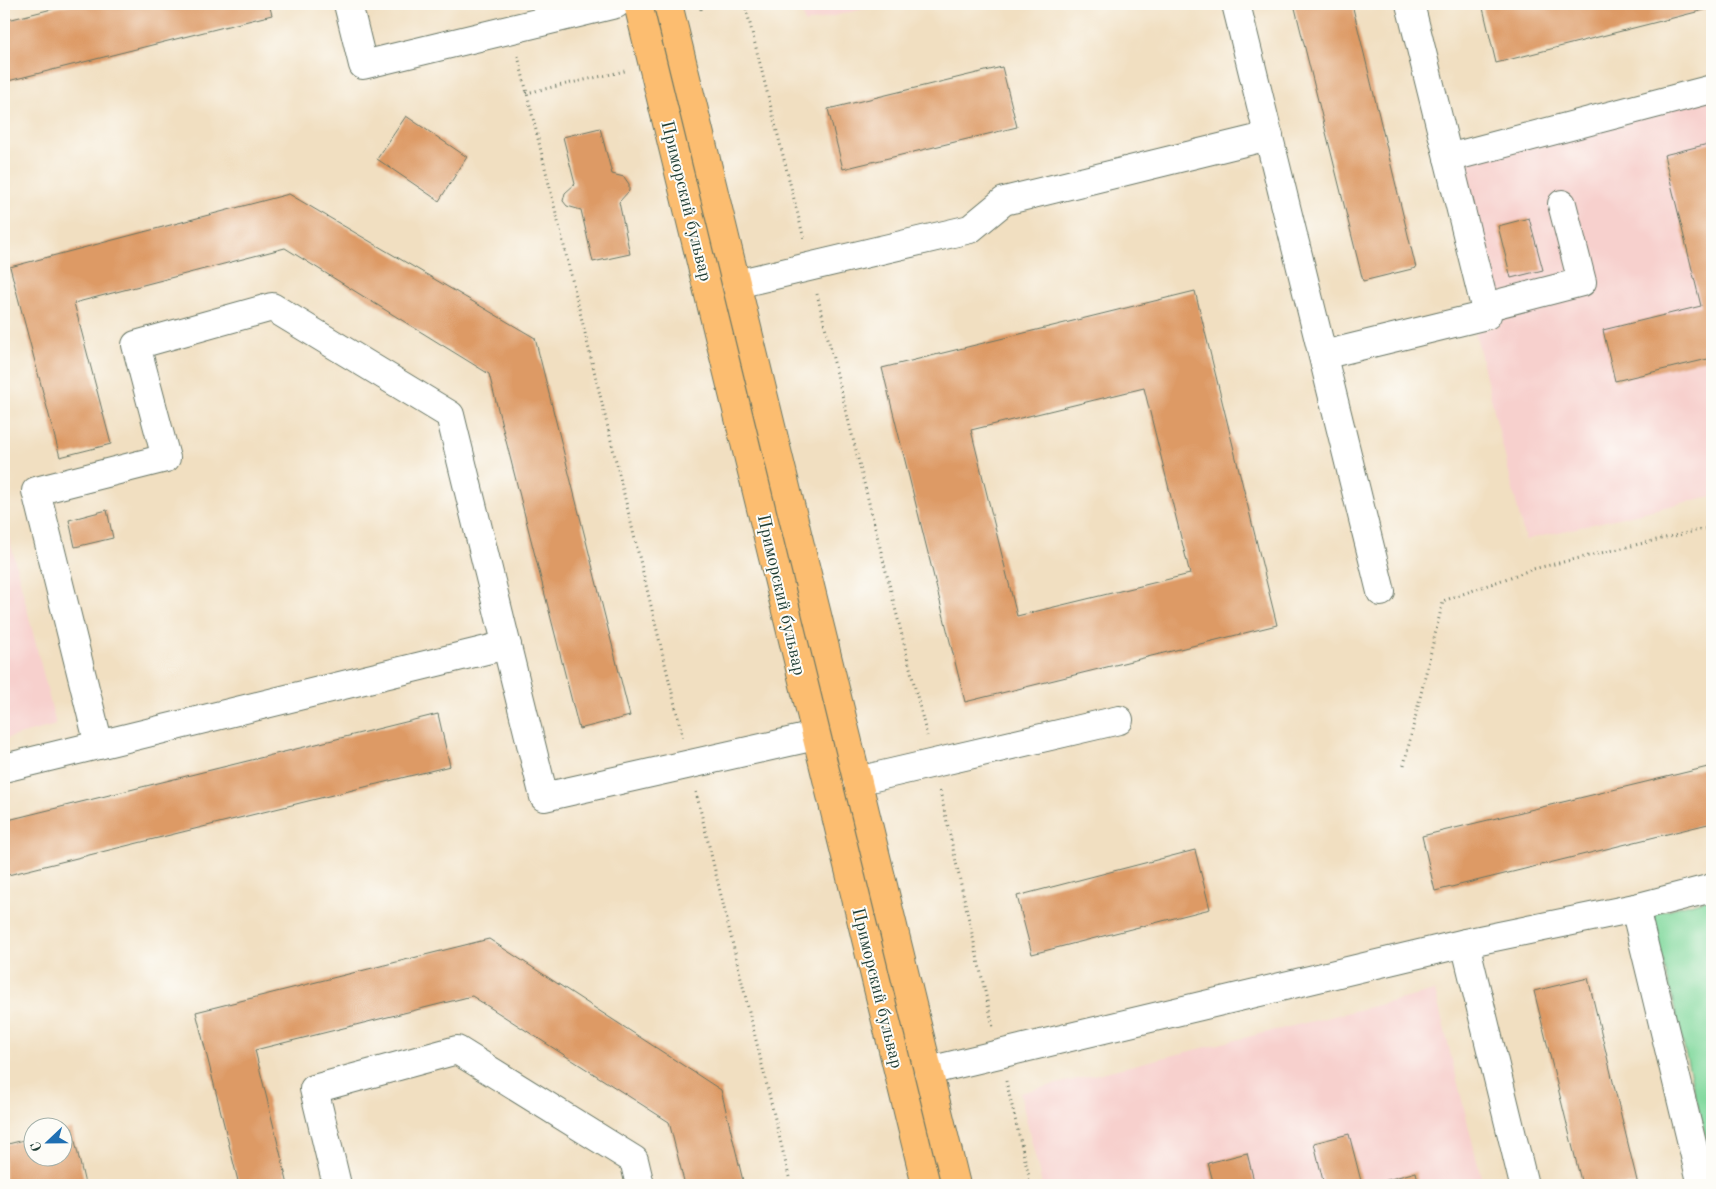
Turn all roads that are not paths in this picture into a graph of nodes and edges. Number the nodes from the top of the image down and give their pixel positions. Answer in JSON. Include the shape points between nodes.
{"nodes":[{"id":1,"x":348,"y":4,"type":"edge"},
{"id":2,"x":616,"y":4,"type":"edge"},
{"id":3,"x":638,"y":4,"type":"edge"},
{"id":4,"x":668,"y":4,"type":"edge"},
{"id":5,"x":1236,"y":4,"type":"edge"},
{"id":6,"x":1410,"y":4,"type":"edge"},
{"id":7,"x":1712,"y":89,"type":"edge"},
{"id":8,"x":1269,"y":136,"type":"junction"},
{"id":9,"x":1448,"y":158,"type":"junction"},
{"id":10,"x":1562,"y":204,"type":"dead end"},
{"id":11,"x":736,"y":284,"type":"junction"},
{"id":12,"x":1485,"y":307,"type":"junction"},
{"id":13,"x":1323,"y":355,"type":"junction"},
{"id":14,"x":1381,"y":592,"type":"dead end"},
{"id":15,"x":507,"y":645,"type":"junction"},
{"id":16,"x":1119,"y":720,"type":"dead end"},
{"id":17,"x":815,"y":736,"type":"junction"},
{"id":18,"x":99,"y":745,"type":"junction"},
{"id":19,"x":4,"y":768,"type":"edge"},
{"id":20,"x":857,"y":781,"type":"junction"},
{"id":21,"x":1712,"y":888,"type":"edge"},
{"id":22,"x":1635,"y":908,"type":"junction"},
{"id":23,"x":1465,"y":943,"type":"junction"},
{"id":24,"x":928,"y":1071,"type":"junction"},
{"id":25,"x":337,"y":1185,"type":"edge"},
{"id":26,"x":640,"y":1185,"type":"edge"},
{"id":27,"x":926,"y":1185,"type":"edge"},
{"id":28,"x":956,"y":1185,"type":"edge"},
{"id":29,"x":1524,"y":1185,"type":"edge"},
{"id":30,"x":1702,"y":1185,"type":"edge"}],
"edges":[{"from":1,"to":2,"type":"lane","via":[[363,65]]},
{"from":3,"to":17,"type":"main road","name":"Приморский бульвар"},
{"from":4,"to":11,"type":"main road"},
{"from":5,"to":8,"type":"lane"},
{"from":6,"to":9,"type":"lane"},
{"from":7,"to":9,"type":"lane"},
{"from":8,"to":11,"type":"lane","via":[[1004,201],[970,229]]},
{"from":8,"to":13,"type":"lane"},
{"from":9,"to":12,"type":"lane"},
{"from":10,"to":12,"type":"lane","via":[[1582,282]]},
{"from":11,"to":20,"type":"main road"},
{"from":12,"to":13,"type":"lane","via":[[1487,315]]},
{"from":13,"to":14,"type":"lane"},
{"from":15,"to":17,"type":"lane","via":[[544,797]]},
{"from":15,"to":18,"type":"lane"},
{"from":15,"to":18,"type":"lane","via":[[450,415],[272,307],[136,345],[166,458],[36,491]]},
{"from":16,"to":20,"type":"lane"},
{"from":17,"to":27,"type":"main road","name":"Приморский бульвар"},
{"from":18,"to":19,"type":"lane"},
{"from":20,"to":24,"type":"main road"},
{"from":21,"to":22,"type":"lane"},
{"from":22,"to":23,"type":"lane"},
{"from":22,"to":30,"type":"lane"},
{"from":23,"to":24,"type":"lane"},
{"from":23,"to":29,"type":"lane"},
{"from":24,"to":28,"type":"main road"},
{"from":25,"to":26,"type":"lane","via":[[314,1089],[457,1050],[634,1160]]}]}
